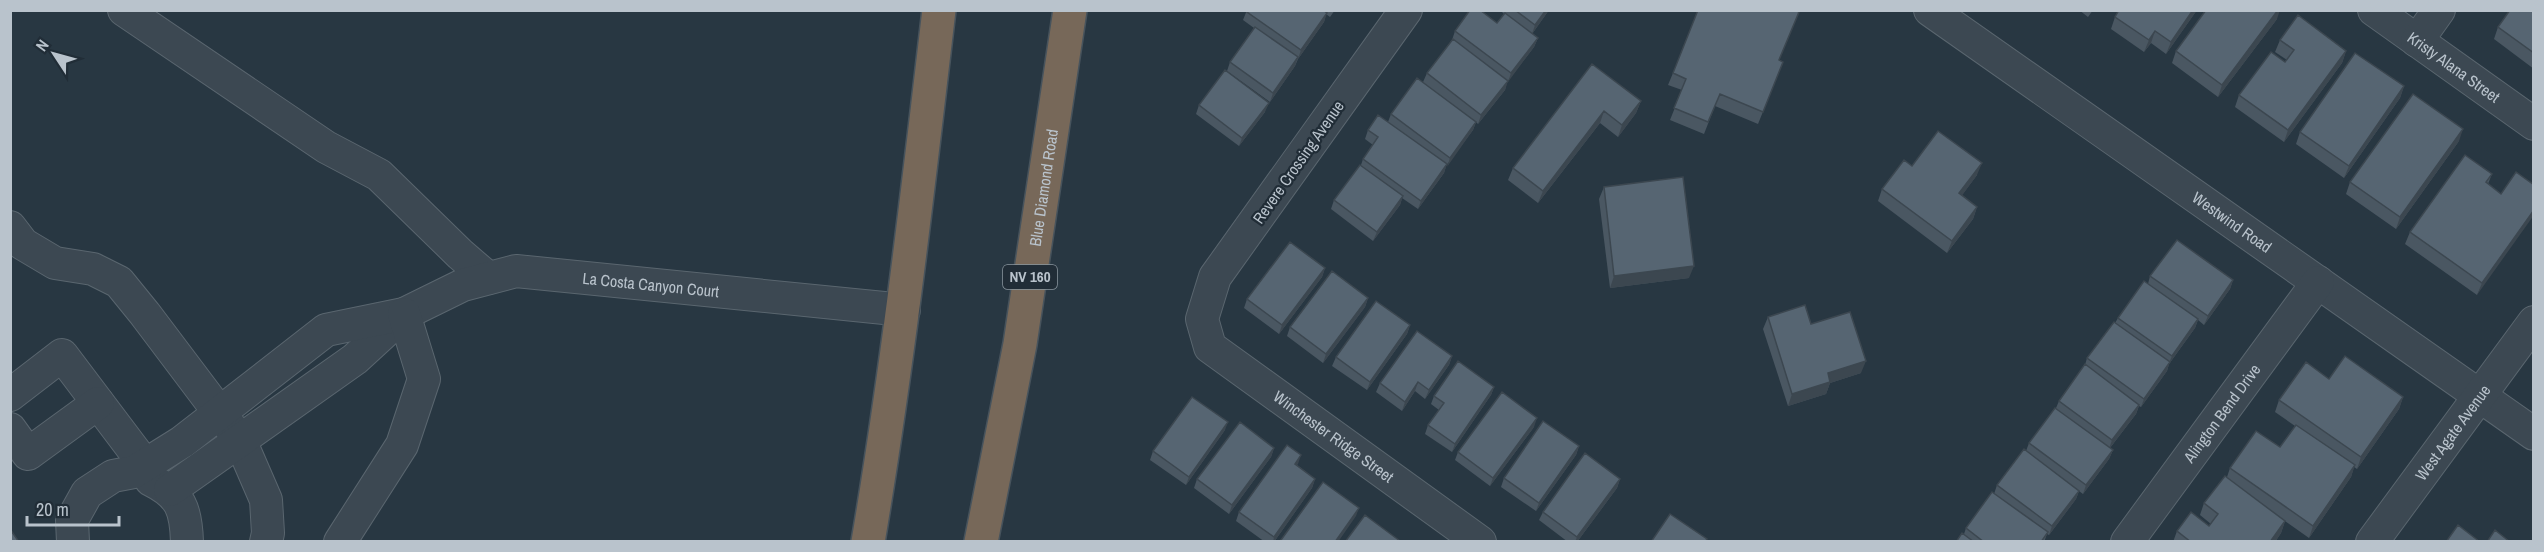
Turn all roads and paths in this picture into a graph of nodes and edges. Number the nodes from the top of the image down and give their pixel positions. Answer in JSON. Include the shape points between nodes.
{"nodes":[{"id":1,"x":124,"y":10,"type":"edge"},
{"id":2,"x":939,"y":10,"type":"edge"},
{"id":3,"x":1070,"y":10,"type":"edge"},
{"id":4,"x":1406,"y":10,"type":"edge"},
{"id":5,"x":1930,"y":10,"type":"edge"},
{"id":6,"x":2374,"y":10,"type":"edge"},
{"id":7,"x":2439,"y":10,"type":"edge"},
{"id":8,"x":2417,"y":41,"type":"junction"},
{"id":9,"x":2534,"y":124,"type":"edge"},
{"id":10,"x":10,"y":227,"type":"edge"},
{"id":11,"x":488,"y":278,"type":"junction"},
{"id":12,"x":2318,"y":282,"type":"junction"},
{"id":13,"x":904,"y":310,"type":"junction"},
{"id":14,"x":404,"y":314,"type":"junction"},
{"id":15,"x":1202,"y":319,"type":"joint"},
{"id":16,"x":2534,"y":322,"type":"edge"},
{"id":17,"x":10,"y":395,"type":"edge"},
{"id":18,"x":2480,"y":395,"type":"junction"},
{"id":19,"x":98,"y":403,"type":"junction"},
{"id":20,"x":219,"y":414,"type":"junction"},
{"id":21,"x":10,"y":429,"type":"edge"},
{"id":22,"x":2534,"y":434,"type":"edge"},
{"id":23,"x":240,"y":440,"type":"junction"},
{"id":24,"x":140,"y":469,"type":"junction"},
{"id":25,"x":170,"y":490,"type":"junction"},
{"id":26,"x":73,"y":542,"type":"edge"},
{"id":27,"x":187,"y":542,"type":"edge"},
{"id":28,"x":266,"y":542,"type":"edge"},
{"id":29,"x":340,"y":542,"type":"edge"},
{"id":30,"x":868,"y":542,"type":"edge"},
{"id":31,"x":981,"y":542,"type":"edge"},
{"id":32,"x":1480,"y":542,"type":"edge"},
{"id":33,"x":2127,"y":542,"type":"edge"},
{"id":34,"x":2372,"y":542,"type":"edge"}],
"edges":[{"from":1,"to":11,"type":"street","via":[[326,147],[379,175]]},
{"from":2,"to":13,"type":"highway"},
{"from":3,"to":31,"type":"highway","name":"Blue Diamond Road","number":"NV 160","via":[[1020,344]]},
{"from":4,"to":15,"type":"street","name":"Revere Crossing Avenue","via":[[1215,277]]},
{"from":5,"to":12,"type":"street","name":"Westwind Road"},
{"from":6,"to":8,"type":"street","name":"Kristy Alana Street"},
{"from":7,"to":8,"type":"street"},
{"from":8,"to":9,"type":"street","name":"Kristy Alana Street"},
{"from":10,"to":20,"type":"street","via":[[23,244],[55,263],[93,269],[119,282]]},
{"from":11,"to":13,"type":"street","name":"La Costa Canyon Court","via":[[516,271]]},
{"from":11,"to":14,"type":"street","name":"La Costa Canyon Court","via":[[463,285]]},
{"from":12,"to":18,"type":"street","name":"Westwind Road"},
{"from":12,"to":33,"type":"street","name":"Alington Bend Drive"},
{"from":13,"to":30,"type":"highway"},
{"from":14,"to":20,"type":"street","via":[[326,330]]},
{"from":14,"to":23,"type":"street","via":[[355,359]]},
{"from":14,"to":29,"type":"street","via":[[424,379],[402,445]]},
{"from":15,"to":32,"type":"street","name":"Winchester Ridge Street","via":[[1210,347]]},
{"from":16,"to":18,"type":"street","name":"West Agate Avenue"},
{"from":17,"to":19,"type":"street","via":[[62,355]]},
{"from":18,"to":22,"type":"street","name":"Westwind Road"},
{"from":18,"to":34,"type":"street","name":"West Agate Avenue"},
{"from":19,"to":21,"type":"street","via":[[28,454]]},
{"from":19,"to":24,"type":"street"},
{"from":20,"to":23,"type":"street"},
{"from":20,"to":24,"type":"street"},
{"from":23,"to":25,"type":"street"},
{"from":23,"to":28,"type":"street","via":[[266,500]]},
{"from":24,"to":25,"type":"street"},
{"from":24,"to":26,"type":"street","via":[[112,476],[87,493],[72,520]]},
{"from":25,"to":27,"type":"street","via":[[187,516]]}]}
